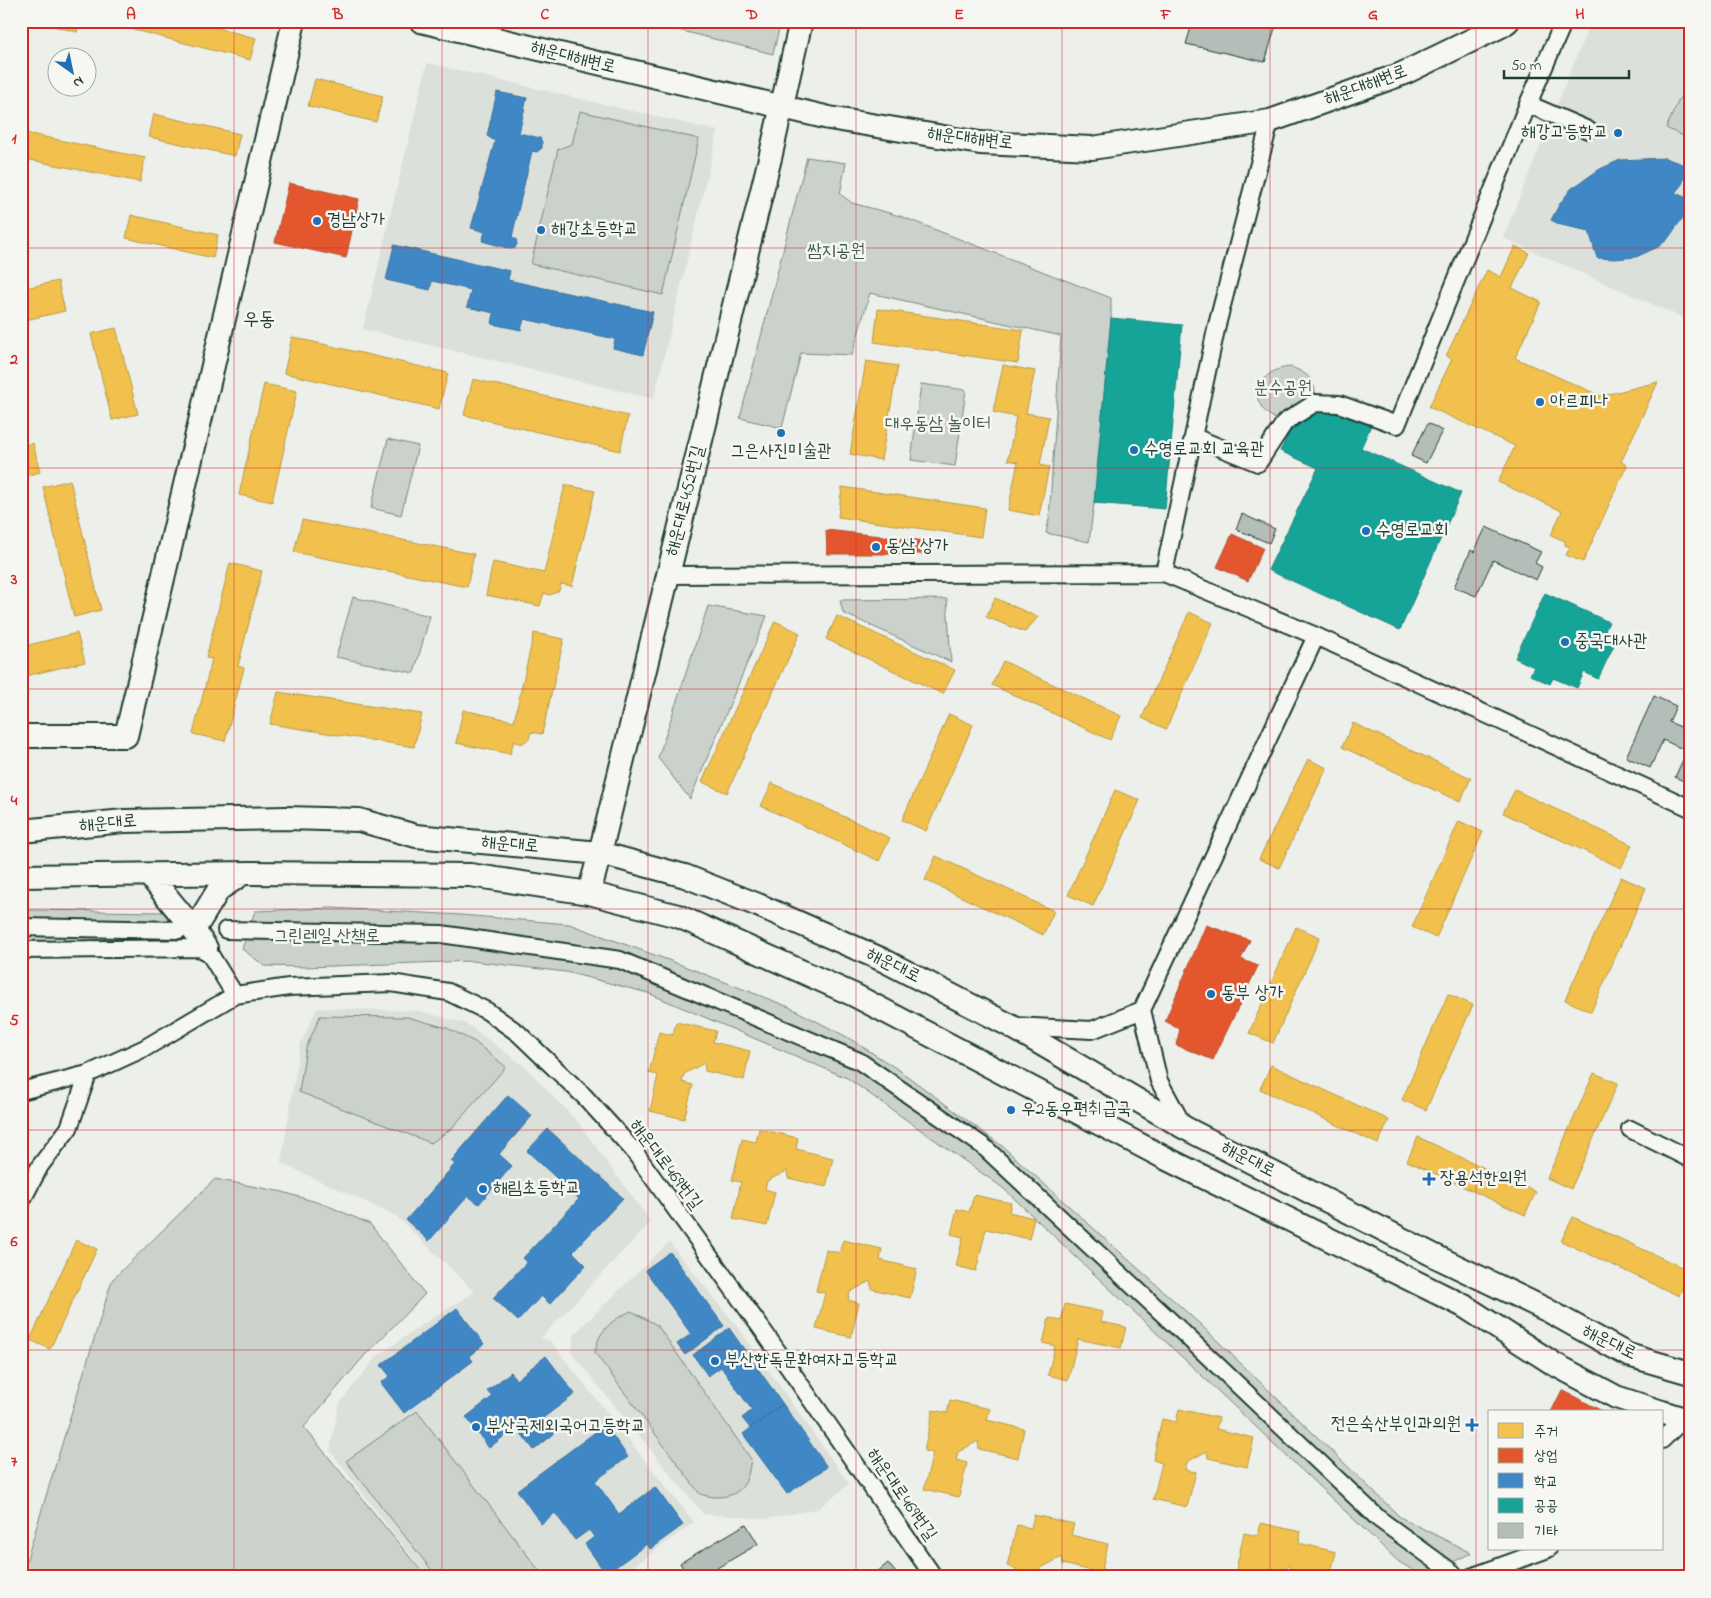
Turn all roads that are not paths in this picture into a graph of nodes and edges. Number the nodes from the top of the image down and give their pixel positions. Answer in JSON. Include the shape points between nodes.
{"nodes":[{"id":1,"x":294,"y":21,"type":"edge"},
{"id":2,"x":421,"y":21,"type":"edge"},
{"id":3,"x":801,"y":21,"type":"edge"},
{"id":4,"x":1508,"y":21,"type":"edge"},
{"id":5,"x":1564,"y":21,"type":"edge"},
{"id":6,"x":1528,"y":104,"type":"junction"},
{"id":7,"x":782,"y":108,"type":"junction"},
{"id":8,"x":1270,"y":122,"type":"junction"},
{"id":9,"x":1588,"y":130,"type":"dead end"},
{"id":10,"x":1194,"y":436,"type":"junction"},
{"id":11,"x":1164,"y":573,"type":"junction"},
{"id":12,"x":668,"y":575,"type":"junction"},
{"id":13,"x":1316,"y":636,"type":"junction"},
{"id":14,"x":21,"y":736,"type":"edge"},
{"id":15,"x":1690,"y":808,"type":"edge"},
{"id":16,"x":21,"y":831,"type":"edge"},
{"id":17,"x":600,"y":853,"type":"junction"},
{"id":18,"x":242,"y":874,"type":"junction"},
{"id":19,"x":148,"y":875,"type":"junction"},
{"id":20,"x":21,"y":876,"type":"edge"},
{"id":21,"x":589,"y":893,"type":"junction"},
{"id":22,"x":21,"y":926,"type":"edge"},
{"id":23,"x":226,"y":930,"type":"dead end"},
{"id":24,"x":193,"y":936,"type":"junction"},
{"id":25,"x":21,"y":950,"type":"edge"},
{"id":26,"x":235,"y":995,"type":"junction"},
{"id":27,"x":1142,"y":1010,"type":"junction"},
{"id":28,"x":1009,"y":1025,"type":"junction"},
{"id":29,"x":88,"y":1074,"type":"junction"},
{"id":30,"x":21,"y":1091,"type":"edge"},
{"id":31,"x":1185,"y":1128,"type":"junction"},
{"id":32,"x":1630,"y":1129,"type":"dead end"},
{"id":33,"x":1690,"y":1159,"type":"edge"},
{"id":34,"x":21,"y":1202,"type":"edge"},
{"id":35,"x":1690,"y":1373,"type":"edge"},
{"id":36,"x":1657,"y":1410,"type":"edge"},
{"id":37,"x":1674,"y":1416,"type":"edge"},
{"id":38,"x":1664,"y":1436,"type":"edge"},
{"id":39,"x":1545,"y":1550,"type":"edge"},
{"id":40,"x":1453,"y":1573,"type":"dead end"},
{"id":41,"x":934,"y":1577,"type":"edge"},
{"id":42,"x":1471,"y":1577,"type":"edge"}],
"edges":[{"from":1,"to":14,"type":"main road","via":[[126,736]]},
{"from":2,"to":7,"type":"main road","name":"해운대해변로"},
{"from":3,"to":7,"type":"main road","name":"해운대로452번길"},
{"from":4,"to":8,"type":"main road","name":"해운대해변로","via":[[1402,74]]},
{"from":5,"to":6,"type":"street"},
{"from":6,"to":9,"type":"street"},
{"from":6,"to":10,"type":"street","via":[[1397,425],[1339,404],[1315,403],[1285,422],[1258,463]]},
{"from":7,"to":8,"type":"main road","name":"해운대해변로","via":[[980,143],[1092,148]]},
{"from":7,"to":12,"type":"main road","name":"해운대로452번길"},
{"from":8,"to":10,"type":"street","via":[[1217,325]]},
{"from":10,"to":11,"type":"street"},
{"from":11,"to":12,"type":"street"},
{"from":11,"to":13,"type":"street"},
{"from":12,"to":17,"type":"main road","name":"해운대로452번길"},
{"from":13,"to":15,"type":"street"},
{"from":13,"to":27,"type":"street"},
{"from":16,"to":17,"type":"main road","name":"해운대로","via":[[124,821],[359,820],[416,836]]},
{"from":17,"to":21,"type":"main road","name":"해운대로452번길"},
{"from":17,"to":28,"type":"main road","name":"해운대로","via":[[685,876],[758,905],[884,960]]},
{"from":18,"to":19,"type":"main road","name":"해운대로"},
{"from":18,"to":21,"type":"main road","name":"해운대로","via":[[470,875]]},
{"from":18,"to":24,"type":"main road","via":[[219,889]]},
{"from":19,"to":20,"type":"main road","name":"해운대로"},
{"from":19,"to":24,"type":"main road"},
{"from":21,"to":36,"type":"main road","name":"해운대로","via":[[678,916],[854,995],[1167,1159],[1464,1306],[1554,1364],[1616,1396]]},
{"from":22,"to":24,"type":"street"},
{"from":23,"to":40,"type":"street","via":[[440,934],[620,960],[859,1061],[983,1146],[1379,1519]]},
{"from":24,"to":25,"type":"street"},
{"from":24,"to":26,"type":"street"},
{"from":26,"to":29,"type":"street","via":[[145,1048]]},
{"from":26,"to":41,"type":"street","name":"해운대로469번길","via":[[289,987],[391,983],[448,992],[487,1011],[518,1033],[585,1097],[632,1150],[764,1332]]},
{"from":27,"to":28,"type":"street","via":[[1092,1030]]},
{"from":27,"to":31,"type":"street","via":[[1159,1081]]},
{"from":28,"to":31,"type":"main road","name":"해운대로"},
{"from":29,"to":30,"type":"street"},
{"from":29,"to":34,"type":"street","via":[[69,1128],[40,1166]]},
{"from":31,"to":35,"type":"main road","name":"해운대로","via":[[1547,1310],[1628,1355]]},
{"from":32,"to":33,"type":"street"},
{"from":37,"to":38,"type":"street","name":"해운대로"},
{"from":39,"to":42,"type":"street"}]}
